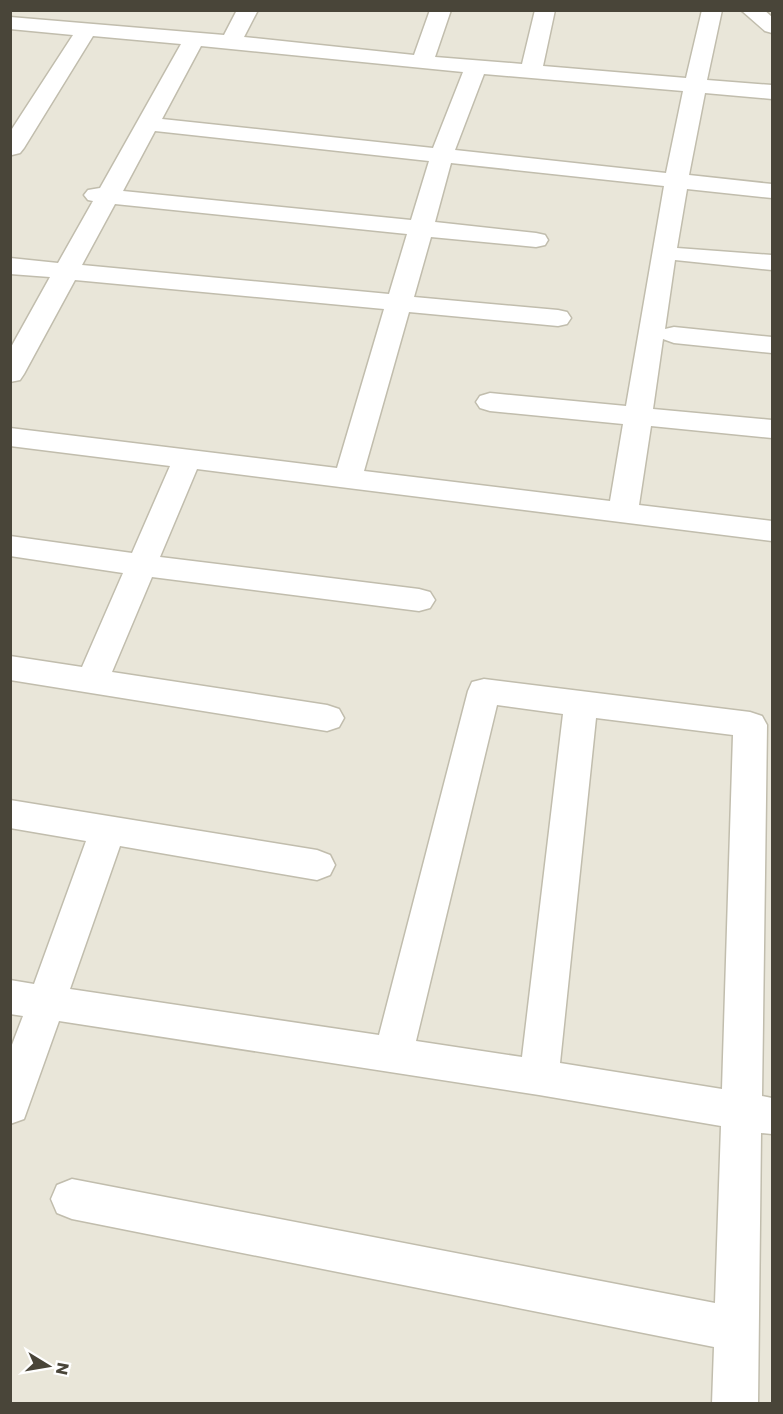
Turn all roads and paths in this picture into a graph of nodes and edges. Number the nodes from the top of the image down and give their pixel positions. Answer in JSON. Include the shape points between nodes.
{"nodes":[{"id":1,"x":248,"y":10,"type":"edge"},
{"id":2,"x":441,"y":10,"type":"edge"},
{"id":3,"x":545,"y":10,"type":"edge"},
{"id":4,"x":712,"y":10,"type":"edge"},
{"id":5,"x":752,"y":10,"type":"edge"},
{"id":6,"x":10,"y":23,"type":"edge"},
{"id":7,"x":772,"y":27,"type":"edge"},
{"id":8,"x":86,"y":30,"type":"junction"},
{"id":9,"x":194,"y":39,"type":"junction"},
{"id":10,"x":231,"y":42,"type":"junction"},
{"id":11,"x":422,"y":62,"type":"junction"},
{"id":12,"x":476,"y":66,"type":"junction"},
{"id":13,"x":531,"y":70,"type":"junction"},
{"id":14,"x":693,"y":86,"type":"junction"},
{"id":15,"x":772,"y":92,"type":"edge"},
{"id":16,"x":149,"y":124,"type":"junction"},
{"id":17,"x":12,"y":148,"type":"dead end"},
{"id":18,"x":442,"y":155,"type":"junction"},
{"id":19,"x":676,"y":181,"type":"junction"},
{"id":20,"x":772,"y":191,"type":"edge"},
{"id":21,"x":102,"y":196,"type":"junction"},
{"id":22,"x":421,"y":227,"type":"junction"},
{"id":23,"x":536,"y":240,"type":"dead end"},
{"id":24,"x":682,"y":254,"type":"dead end"},
{"id":25,"x":772,"y":263,"type":"edge"},
{"id":26,"x":10,"y":266,"type":"edge"},
{"id":27,"x":67,"y":272,"type":"junction"},
{"id":28,"x":399,"y":304,"type":"junction"},
{"id":29,"x":558,"y":318,"type":"dead end"},
{"id":30,"x":674,"y":335,"type":"dead end"},
{"id":31,"x":19,"y":341,"type":"edge"},
{"id":32,"x":772,"y":345,"type":"edge"},
{"id":33,"x":10,"y":374,"type":"edge"},
{"id":34,"x":490,"y":402,"type":"dead end"},
{"id":35,"x":639,"y":416,"type":"junction"},
{"id":36,"x":772,"y":429,"type":"edge"},
{"id":37,"x":10,"y":437,"type":"edge"},
{"id":38,"x":187,"y":459,"type":"junction"},
{"id":39,"x":348,"y":478,"type":"junction"},
{"id":40,"x":623,"y":513,"type":"junction"},
{"id":41,"x":772,"y":531,"type":"edge"},
{"id":42,"x":10,"y":546,"type":"edge"},
{"id":43,"x":142,"y":565,"type":"junction"},
{"id":44,"x":418,"y":600,"type":"dead end"},
{"id":45,"x":10,"y":668,"type":"edge"},
{"id":46,"x":92,"y":681,"type":"junction"},
{"id":47,"x":581,"y":703,"type":"junction"},
{"id":48,"x":327,"y":718,"type":"dead end"},
{"id":49,"x":761,"y":726,"type":"edge"},
{"id":50,"x":10,"y":814,"type":"edge"},
{"id":51,"x":108,"y":830,"type":"junction"},
{"id":52,"x":317,"y":864,"type":"dead end"},
{"id":53,"x":28,"y":1000,"type":"edge"},
{"id":54,"x":393,"y":1055,"type":"junction"},
{"id":55,"x":539,"y":1077,"type":"junction"},
{"id":56,"x":10,"y":1106,"type":"edge"},
{"id":57,"x":757,"y":1113,"type":"edge"},
{"id":58,"x":72,"y":1199,"type":"dead end"},
{"id":59,"x":736,"y":1329,"type":"junction"},
{"id":60,"x":735,"y":1404,"type":"edge"}],
"edges":[{"from":1,"to":10,"type":"street"},
{"from":2,"to":11,"type":"street"},
{"from":3,"to":13,"type":"street"},
{"from":4,"to":14,"type":"street"},
{"from":5,"to":7,"type":"street"},
{"from":6,"to":8,"type":"street"},
{"from":8,"to":9,"type":"street"},
{"from":8,"to":17,"type":"street"},
{"from":9,"to":10,"type":"street"},
{"from":9,"to":16,"type":"street"},
{"from":10,"to":11,"type":"street"},
{"from":11,"to":12,"type":"street"},
{"from":12,"to":13,"type":"street"},
{"from":12,"to":18,"type":"street"},
{"from":13,"to":14,"type":"street"},
{"from":14,"to":15,"type":"street"},
{"from":14,"to":19,"type":"street"},
{"from":16,"to":18,"type":"street"},
{"from":16,"to":21,"type":"street"},
{"from":18,"to":19,"type":"street"},
{"from":18,"to":22,"type":"street"},
{"from":19,"to":20,"type":"street"},
{"from":19,"to":35,"type":"street"},
{"from":21,"to":22,"type":"street"},
{"from":21,"to":27,"type":"street"},
{"from":22,"to":23,"type":"street"},
{"from":22,"to":28,"type":"street"},
{"from":24,"to":25,"type":"street"},
{"from":26,"to":27,"type":"street"},
{"from":27,"to":28,"type":"street"},
{"from":27,"to":31,"type":"street"},
{"from":28,"to":29,"type":"street"},
{"from":28,"to":39,"type":"street"},
{"from":30,"to":32,"type":"street"},
{"from":31,"to":33,"type":"street"},
{"from":34,"to":35,"type":"street"},
{"from":35,"to":36,"type":"street"},
{"from":35,"to":40,"type":"street"},
{"from":37,"to":38,"type":"street"},
{"from":38,"to":39,"type":"street"},
{"from":38,"to":43,"type":"street"},
{"from":39,"to":40,"type":"street"},
{"from":40,"to":41,"type":"street"},
{"from":42,"to":43,"type":"street"},
{"from":43,"to":44,"type":"street"},
{"from":43,"to":46,"type":"street"},
{"from":45,"to":46,"type":"street"},
{"from":46,"to":48,"type":"street"},
{"from":47,"to":49,"type":"street"},
{"from":47,"to":54,"type":"street","via":[[484,691]]},
{"from":47,"to":55,"type":"street"},
{"from":49,"to":57,"type":"street"},
{"from":50,"to":51,"type":"street"},
{"from":51,"to":52,"type":"street"},
{"from":51,"to":53,"type":"street"},
{"from":53,"to":54,"type":"street"},
{"from":53,"to":56,"type":"street"},
{"from":54,"to":55,"type":"street"},
{"from":55,"to":57,"type":"street"},
{"from":57,"to":59,"type":"street"},
{"from":58,"to":59,"type":"street"},
{"from":59,"to":60,"type":"street"}]}
